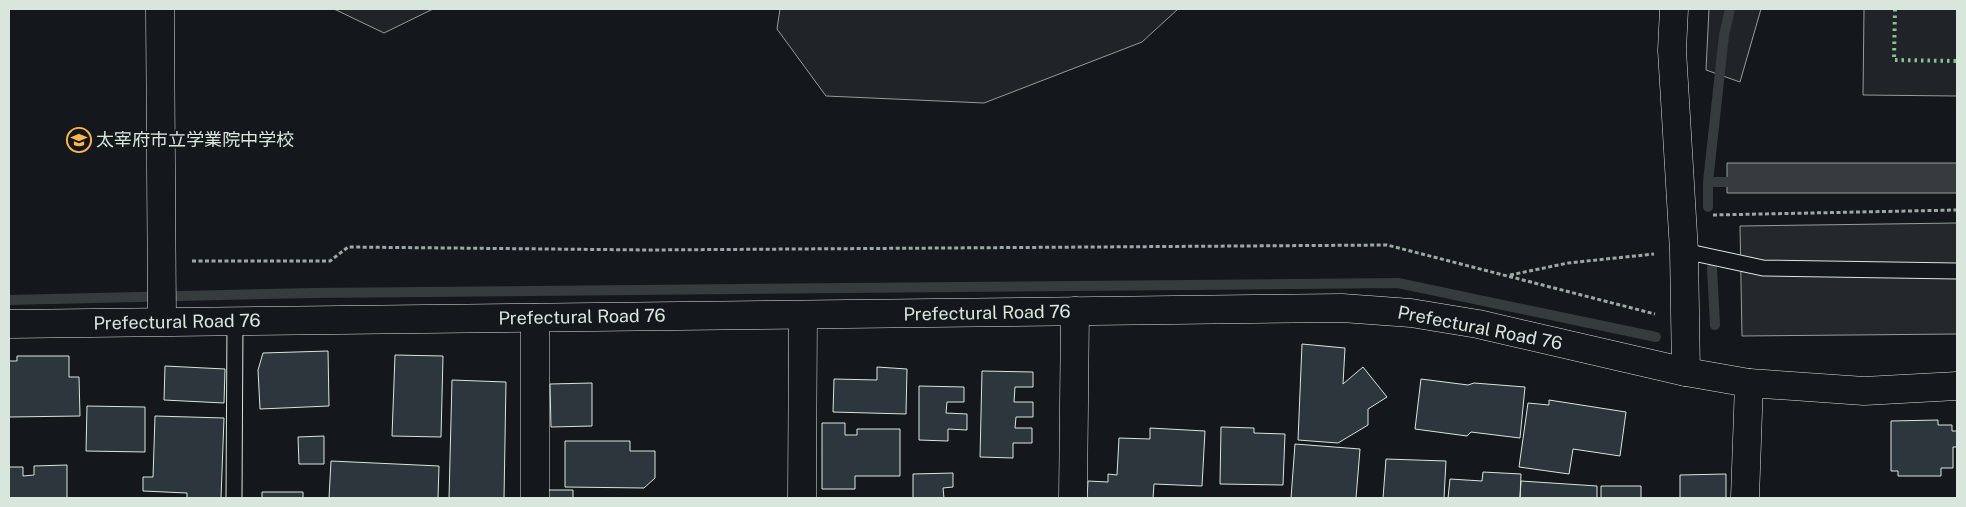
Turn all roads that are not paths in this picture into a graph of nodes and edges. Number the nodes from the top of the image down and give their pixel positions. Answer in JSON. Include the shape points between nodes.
{"nodes":[{"id":1,"x":160,"y":9,"type":"edge"},
{"id":2,"x":1660,"y":9,"type":"edge"},
{"id":3,"x":1674,"y":9,"type":"edge"},
{"id":4,"x":1672,"y":50,"type":"junction"},
{"id":5,"x":1684,"y":247,"type":"junction"},
{"id":6,"x":1957,"y":271,"type":"edge"},
{"id":7,"x":1075,"y":311,"type":"junction"},
{"id":8,"x":162,"y":315,"type":"junction"},
{"id":9,"x":803,"y":315,"type":"junction"},
{"id":10,"x":535,"y":318,"type":"junction"},
{"id":11,"x":235,"y":321,"type":"junction"},
{"id":12,"x":9,"y":324,"type":"edge"},
{"id":13,"x":1686,"y":372,"type":"junction"},
{"id":14,"x":1749,"y":383,"type":"junction"},
{"id":15,"x":1957,"y":386,"type":"edge"},
{"id":16,"x":234,"y":498,"type":"edge"},
{"id":17,"x":535,"y":498,"type":"edge"},
{"id":18,"x":802,"y":498,"type":"edge"},
{"id":19,"x":1073,"y":498,"type":"edge"},
{"id":20,"x":1745,"y":498,"type":"edge"}],
"edges":[{"from":1,"to":8,"type":"main road"},
{"from":2,"to":4,"type":"main road"},
{"from":3,"to":4,"type":"main road"},
{"from":4,"to":5,"type":"main road"},
{"from":5,"to":6,"type":"lane","via":[[1762,268]]},
{"from":5,"to":13,"type":"main road"},
{"from":7,"to":9,"type":"main road","name":"Prefectural Road 76"},
{"from":7,"to":13,"type":"main road","name":"Prefectural Road 76","via":[[1342,308],[1411,313],[1478,324]]},
{"from":7,"to":19,"type":"main road"},
{"from":8,"to":11,"type":"main road","name":"Prefectural Road 76"},
{"from":8,"to":12,"type":"main road","name":"Prefectural Road 76"},
{"from":9,"to":10,"type":"main road","name":"Prefectural Road 76"},
{"from":9,"to":18,"type":"main road"},
{"from":10,"to":11,"type":"main road","name":"Prefectural Road 76"},
{"from":10,"to":17,"type":"main road"},
{"from":11,"to":16,"type":"lane"},
{"from":13,"to":14,"type":"main road","name":"Prefectural Road 76"},
{"from":14,"to":15,"type":"main road","name":"Prefectural Road 76","via":[[1864,391]]},
{"from":14,"to":20,"type":"main road"}]}
